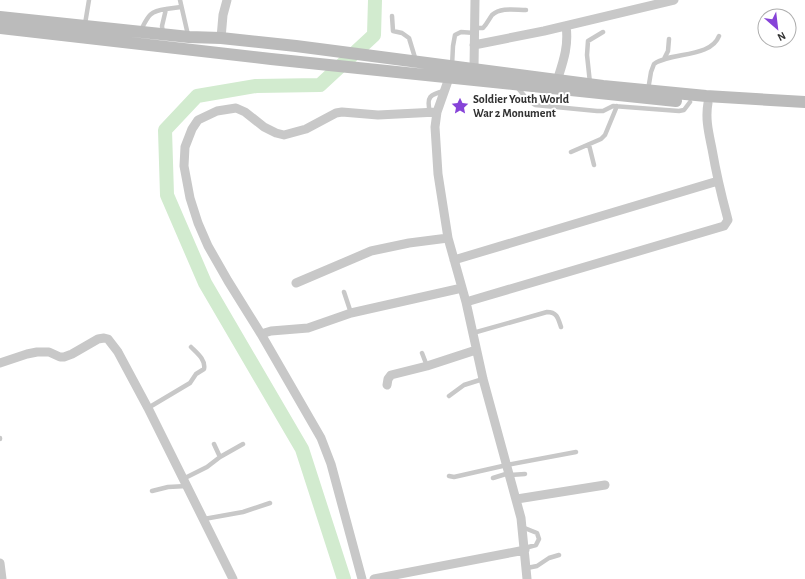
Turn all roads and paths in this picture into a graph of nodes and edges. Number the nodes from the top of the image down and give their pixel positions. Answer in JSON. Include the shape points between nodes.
{"nodes":[{"id":1,"x":89,"y":0,"type":"edge"},
{"id":2,"x":180,"y":0,"type":"edge"},
{"id":3,"x":227,"y":0,"type":"edge"},
{"id":4,"x":475,"y":0,"type":"edge"},
{"id":5,"x":674,"y":0,"type":"edge"},
{"id":6,"x":181,"y":7,"type":"junction"},
{"id":7,"x":166,"y":9,"type":"junction"},
{"id":8,"x":526,"y":10,"type":"dead end"},
{"id":9,"x":392,"y":16,"type":"dead end"},
{"id":10,"x":0,"y":17,"type":"edge"},
{"id":11,"x":85,"y":26,"type":"junction"},
{"id":12,"x":566,"y":26,"type":"junction"},
{"id":13,"x":0,"y":28,"type":"edge"},
{"id":14,"x":141,"y":31,"type":"junction"},
{"id":15,"x":475,"y":31,"type":"junction"},
{"id":16,"x":603,"y":32,"type":"dead end"},
{"id":17,"x":163,"y":34,"type":"junction"},
{"id":18,"x":719,"y":36,"type":"dead end"},
{"id":19,"x":189,"y":37,"type":"junction"},
{"id":20,"x":221,"y":38,"type":"junction"},
{"id":21,"x":669,"y":39,"type":"dead end"},
{"id":22,"x":474,"y":45,"type":"junction"},
{"id":23,"x":664,"y":59,"type":"junction"},
{"id":24,"x":416,"y":62,"type":"junction"},
{"id":25,"x":474,"y":68,"type":"junction"},
{"id":26,"x":451,"y":72,"type":"junction"},
{"id":27,"x":558,"y":81,"type":"junction"},
{"id":28,"x":590,"y":84,"type":"junction"},
{"id":29,"x":516,"y":85,"type":"junction"},
{"id":30,"x":648,"y":90,"type":"junction"},
{"id":31,"x":690,"y":102,"type":"junction"},
{"id":32,"x":805,"y":102,"type":"edge"},
{"id":33,"x":708,"y":103,"type":"junction"},
{"id":34,"x":617,"y":106,"type":"junction"},
{"id":35,"x":805,"y":110,"type":"edge"},
{"id":36,"x":434,"y":112,"type":"junction"},
{"id":37,"x":589,"y":145,"type":"junction"},
{"id":38,"x":571,"y":152,"type":"dead end"},
{"id":39,"x":594,"y":165,"type":"dead end"},
{"id":40,"x":718,"y":182,"type":"junction"},
{"id":41,"x":448,"y":238,"type":"junction"},
{"id":42,"x":454,"y":260,"type":"junction"},
{"id":43,"x":296,"y":283,"type":"dead end"},
{"id":44,"x":462,"y":288,"type":"junction"},
{"id":45,"x":344,"y":292,"type":"dead end"},
{"id":46,"x":466,"y":302,"type":"junction"},
{"id":47,"x":351,"y":313,"type":"junction"},
{"id":48,"x":561,"y":327,"type":"dead end"},
{"id":49,"x":473,"y":332,"type":"junction"},
{"id":50,"x":261,"y":334,"type":"junction"},
{"id":51,"x":191,"y":347,"type":"dead end"},
{"id":52,"x":476,"y":350,"type":"junction"},
{"id":53,"x":422,"y":353,"type":"dead end"},
{"id":54,"x":0,"y":363,"type":"edge"},
{"id":55,"x":427,"y":366,"type":"junction"},
{"id":56,"x":483,"y":379,"type":"junction"},
{"id":57,"x":387,"y":385,"type":"dead end"},
{"id":58,"x":450,"y":396,"type":"dead end"},
{"id":59,"x":148,"y":408,"type":"junction"},
{"id":60,"x":214,"y":444,"type":"dead end"},
{"id":61,"x":243,"y":444,"type":"dead end"},
{"id":62,"x":576,"y":452,"type":"dead end"},
{"id":63,"x":220,"y":457,"type":"junction"},
{"id":64,"x":508,"y":471,"type":"junction"},
{"id":65,"x":524,"y":474,"type":"dead end"},
{"id":66,"x":449,"y":476,"type":"dead end"},
{"id":67,"x":493,"y":478,"type":"dead end"},
{"id":68,"x":185,"y":482,"type":"junction"},
{"id":69,"x":604,"y":485,"type":"dead end"},
{"id":70,"x":152,"y":491,"type":"dead end"},
{"id":71,"x":516,"y":500,"type":"junction"},
{"id":72,"x":270,"y":503,"type":"dead end"},
{"id":73,"x":204,"y":519,"type":"junction"},
{"id":74,"x":522,"y":527,"type":"junction"},
{"id":75,"x":525,"y":549,"type":"junction"},
{"id":76,"x":559,"y":555,"type":"dead end"},
{"id":77,"x":0,"y":563,"type":"edge"},
{"id":78,"x":527,"y":568,"type":"junction"},
{"id":79,"x":2,"y":579,"type":"edge"},
{"id":80,"x":233,"y":579,"type":"edge"},
{"id":81,"x":362,"y":579,"type":"edge"},
{"id":82,"x":374,"y":579,"type":"edge"},
{"id":83,"x":528,"y":579,"type":"edge"}],
"edges":[{"from":1,"to":11,"type":"lane"},
{"from":2,"to":6,"type":"lane"},
{"from":3,"to":20,"type":"street"},
{"from":4,"to":15,"type":"street"},
{"from":5,"to":12,"type":"street"},
{"from":6,"to":7,"type":"lane"},
{"from":6,"to":19,"type":"lane"},
{"from":7,"to":14,"type":"lane","via":[[153,11]]},
{"from":7,"to":17,"type":"lane"},
{"from":8,"to":15,"type":"lane","via":[[496,12],[483,28]]},
{"from":9,"to":24,"type":"lane","via":[[393,30],[409,38]]},
{"from":10,"to":11,"type":"main road"},
{"from":11,"to":14,"type":"main road"},
{"from":12,"to":22,"type":"street"},
{"from":12,"to":27,"type":"street","via":[[568,38]]},
{"from":13,"to":26,"type":"main road","via":[[369,69]]},
{"from":14,"to":17,"type":"main road"},
{"from":15,"to":22,"type":"street"},
{"from":15,"to":26,"type":"lane","via":[[456,35]]},
{"from":16,"to":28,"type":"lane","via":[[588,41]]},
{"from":17,"to":19,"type":"main road"},
{"from":18,"to":23,"type":"lane","via":[[714,44],[705,48],[688,55]]},
{"from":19,"to":20,"type":"main road"},
{"from":20,"to":24,"type":"main road"},
{"from":21,"to":23,"type":"lane"},
{"from":22,"to":25,"type":"street"},
{"from":23,"to":30,"type":"lane","via":[[652,67]]},
{"from":24,"to":26,"type":"main road"},
{"from":25,"to":26,"type":"main road"},
{"from":25,"to":27,"type":"main road"},
{"from":26,"to":29,"type":"main road"},
{"from":26,"to":36,"type":"street"},
{"from":27,"to":28,"type":"main road"},
{"from":28,"to":30,"type":"main road"},
{"from":29,"to":31,"type":"main road"},
{"from":29,"to":34,"type":"lane","via":[[535,105],[597,111]]},
{"from":30,"to":32,"type":"main road"},
{"from":31,"to":33,"type":"main road"},
{"from":31,"to":34,"type":"lane","via":[[684,110],[679,111]]},
{"from":33,"to":35,"type":"main road"},
{"from":33,"to":40,"type":"street","via":[[706,113]]},
{"from":34,"to":37,"type":"lane","via":[[605,135]]},
{"from":36,"to":41,"type":"street","via":[[438,174]]},
{"from":36,"to":50,"type":"street","via":[[378,115],[342,112],[306,129],[284,135],[264,127],[236,108],[217,111],[198,120],[185,147],[184,166],[190,198],[208,246]]},
{"from":37,"to":38,"type":"lane"},
{"from":37,"to":39,"type":"lane"},
{"from":40,"to":42,"type":"street"},
{"from":40,"to":46,"type":"street","via":[[728,220],[724,226]]},
{"from":41,"to":42,"type":"street"},
{"from":41,"to":43,"type":"street","via":[[371,251]]},
{"from":42,"to":44,"type":"street"},
{"from":44,"to":46,"type":"street"},
{"from":44,"to":47,"type":"street"},
{"from":45,"to":47,"type":"lane"},
{"from":46,"to":49,"type":"street"},
{"from":47,"to":50,"type":"street","via":[[308,328]]},
{"from":48,"to":49,"type":"lane","via":[[556,313],[548,312]]},
{"from":49,"to":52,"type":"street"},
{"from":50,"to":81,"type":"street","via":[[321,438],[331,464]]},
{"from":51,"to":59,"type":"lane","via":[[205,363],[204,369],[196,374],[190,383]]},
{"from":52,"to":55,"type":"street"},
{"from":52,"to":56,"type":"street"},
{"from":53,"to":55,"type":"lane"},
{"from":54,"to":59,"type":"street","via":[[37,352],[49,352],[64,357],[98,339],[108,339],[118,352]]},
{"from":55,"to":57,"type":"street","via":[[391,375]]},
{"from":56,"to":58,"type":"lane","via":[[464,385]]},
{"from":56,"to":64,"type":"street"},
{"from":59,"to":68,"type":"street"},
{"from":60,"to":63,"type":"lane"},
{"from":61,"to":63,"type":"lane"},
{"from":62,"to":64,"type":"lane"},
{"from":63,"to":68,"type":"lane"},
{"from":64,"to":65,"type":"lane"},
{"from":64,"to":66,"type":"lane"},
{"from":64,"to":67,"type":"lane"},
{"from":64,"to":71,"type":"street"},
{"from":68,"to":70,"type":"lane"},
{"from":68,"to":73,"type":"street"},
{"from":69,"to":71,"type":"street"},
{"from":71,"to":74,"type":"street"},
{"from":72,"to":73,"type":"lane","via":[[243,512]]},
{"from":73,"to":80,"type":"street"},
{"from":74,"to":75,"type":"street"},
{"from":74,"to":75,"type":"lane","via":[[537,533],[539,539],[536,545]]},
{"from":75,"to":78,"type":"street"},
{"from":75,"to":82,"type":"street"},
{"from":76,"to":78,"type":"lane"},
{"from":77,"to":79,"type":"street"},
{"from":78,"to":83,"type":"street"}]}
